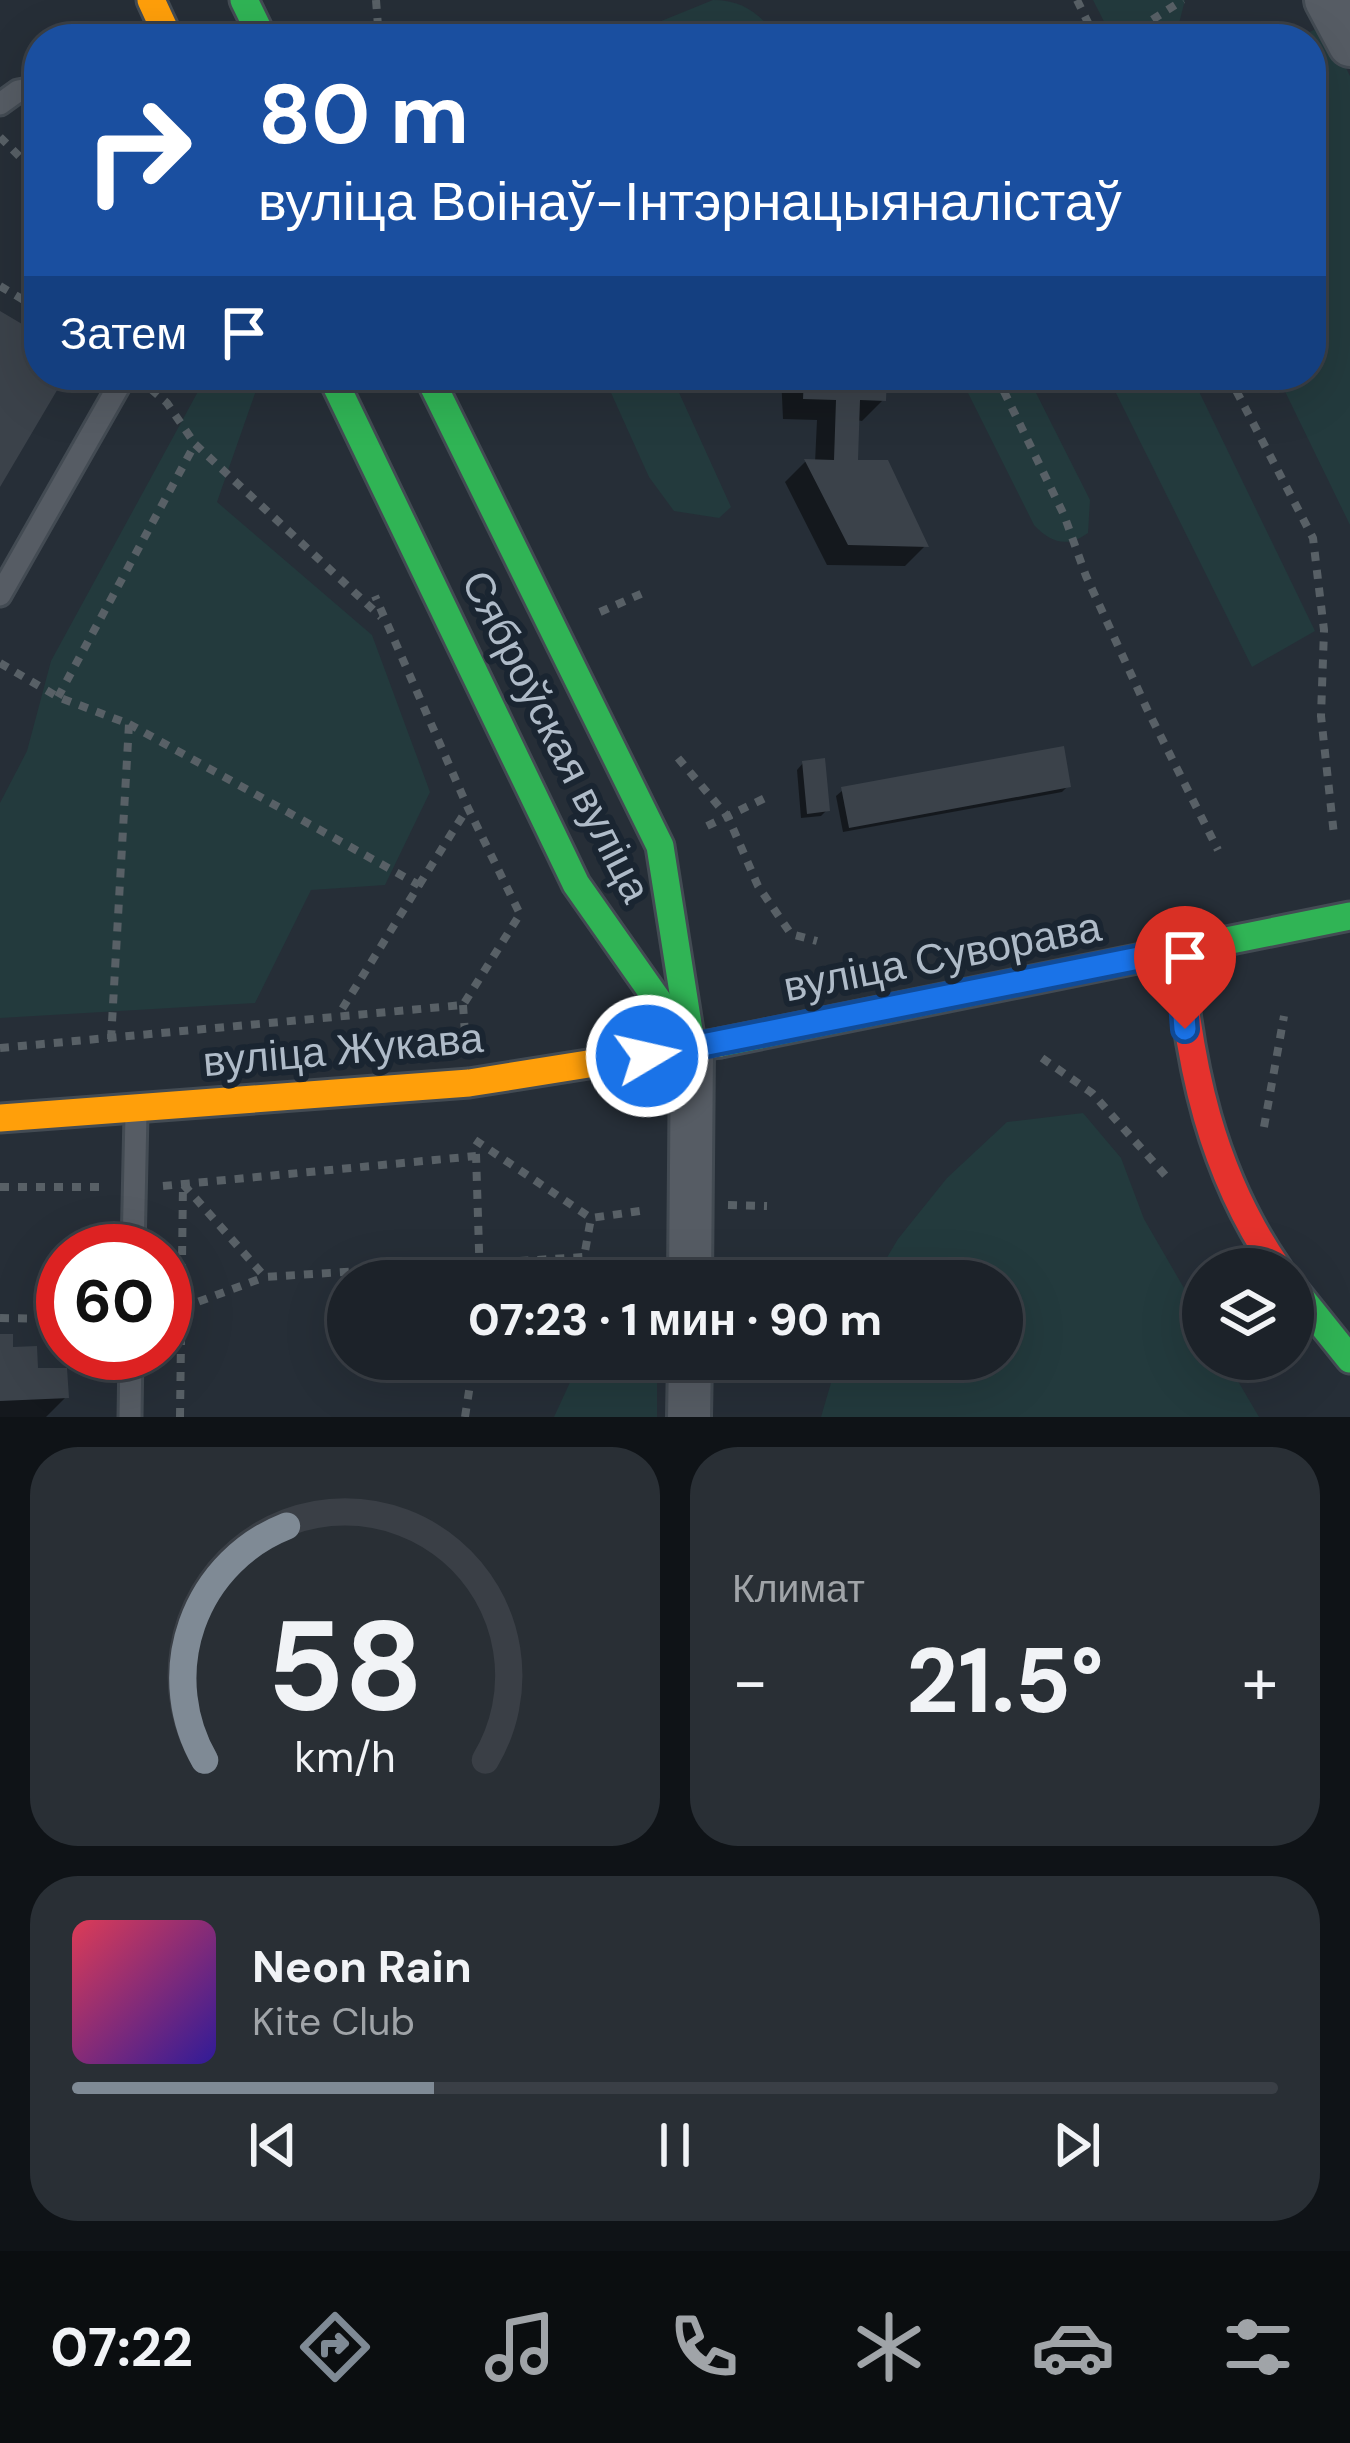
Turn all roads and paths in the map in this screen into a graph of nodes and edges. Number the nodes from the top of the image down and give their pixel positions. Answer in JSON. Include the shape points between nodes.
{"nodes":[{"id":1,"x":1183,"y":0,"type":"edge"},
{"id":2,"x":1326,"y":0,"type":"edge"},
{"id":3,"x":1145,"y":24,"type":"edge"},
{"id":4,"x":1350,"y":45,"type":"edge"},
{"id":5,"x":0,"y":137,"type":"edge"},
{"id":6,"x":24,"y":155,"type":"edge"},
{"id":7,"x":116,"y":390,"type":"edge"},
{"id":8,"x":153,"y":390,"type":"edge"},
{"id":9,"x":338,"y":390,"type":"edge"},
{"id":10,"x":435,"y":390,"type":"edge"},
{"id":11,"x":1003,"y":390,"type":"edge"},
{"id":12,"x":1236,"y":390,"type":"edge"},
{"id":13,"x":195,"y":443,"type":"junction"},
{"id":14,"x":367,"y":578,"type":"dead end"},
{"id":15,"x":592,"y":590,"type":"dead end"},
{"id":16,"x":0,"y":595,"type":"edge"},
{"id":17,"x":386,"y":622,"type":"junction"},
{"id":18,"x":612,"y":633,"type":"dead end"},
{"id":19,"x":0,"y":664,"type":"edge"},
{"id":20,"x":58,"y":698,"type":"junction"},
{"id":21,"x":129,"y":724,"type":"junction"},
{"id":22,"x":676,"y":756,"type":"dead end"},
{"id":23,"x":765,"y":798,"type":"dead end"},
{"id":24,"x":468,"y":808,"type":"junction"},
{"id":25,"x":728,"y":817,"type":"junction"},
{"id":26,"x":1334,"y":835,"type":"dead end"},
{"id":27,"x":687,"y":836,"type":"dead end"},
{"id":28,"x":1218,"y":850,"type":"dead end"},
{"id":29,"x":419,"y":885,"type":"junction"},
{"id":30,"x":1350,"y":916,"type":"edge"},
{"id":31,"x":817,"y":941,"type":"dead end"},
{"id":32,"x":1179,"y":950,"type":"junction"},
{"id":33,"x":340,"y":1014,"type":"junction"},
{"id":34,"x":1284,"y":1016,"type":"dead end"},
{"id":35,"x":111,"y":1040,"type":"junction"},
{"id":36,"x":0,"y":1048,"type":"edge"},
{"id":37,"x":692,"y":1049,"type":"junction"},
{"id":38,"x":1042,"y":1058,"type":"dead end"},
{"id":39,"x":136,"y":1109,"type":"junction"},
{"id":40,"x":0,"y":1118,"type":"edge"},
{"id":41,"x":1260,"y":1146,"type":"dead end"},
{"id":42,"x":476,"y":1156,"type":"junction"},
{"id":43,"x":1171,"y":1181,"type":"dead end"},
{"id":44,"x":183,"y":1184,"type":"junction"},
{"id":45,"x":0,"y":1187,"type":"edge"},
{"id":46,"x":134,"y":1187,"type":"junction"},
{"id":47,"x":693,"y":1204,"type":"junction"},
{"id":48,"x":591,"y":1218,"type":"junction"},
{"id":49,"x":133,"y":1224,"type":"edge"},
{"id":50,"x":182,"y":1224,"type":"edge"},
{"id":51,"x":1265,"y":1248,"type":"edge"},
{"id":52,"x":481,"y":1260,"type":"edge"},
{"id":53,"x":540,"y":1260,"type":"edge"},
{"id":54,"x":691,"y":1260,"type":"edge"},
{"id":55,"x":327,"y":1273,"type":"edge"},
{"id":56,"x":265,"y":1277,"type":"junction"},
{"id":57,"x":192,"y":1307,"type":"edge"},
{"id":58,"x":1314,"y":1314,"type":"edge"},
{"id":59,"x":0,"y":1318,"type":"edge"},
{"id":60,"x":36,"y":1319,"type":"edge"},
{"id":61,"x":1350,"y":1359,"type":"edge"},
{"id":62,"x":131,"y":1380,"type":"edge"},
{"id":63,"x":180,"y":1380,"type":"edge"},
{"id":64,"x":471,"y":1380,"type":"edge"},
{"id":65,"x":689,"y":1380,"type":"edge"},
{"id":66,"x":130,"y":1417,"type":"edge"},
{"id":67,"x":180,"y":1417,"type":"edge"},
{"id":68,"x":465,"y":1417,"type":"edge"},
{"id":69,"x":689,"y":1417,"type":"edge"}],
"edges":[{"from":1,"to":3,"type":"path"},
{"from":2,"to":4,"type":"street"},
{"from":5,"to":6,"type":"path"},
{"from":7,"to":16,"type":"lane"},
{"from":8,"to":13,"type":"path"},
{"from":9,"to":37,"type":"main road","name":"Сяброўская вуліца","via":[[576,884]]},
{"from":10,"to":37,"type":"main road","name":"Сяброўская вуліца","via":[[661,846]]},
{"from":11,"to":28,"type":"path"},
{"from":12,"to":26,"type":"path","via":[[1313,538]]},
{"from":13,"to":17,"type":"path"},
{"from":13,"to":20,"type":"path"},
{"from":14,"to":17,"type":"path"},
{"from":15,"to":18,"type":"path"},
{"from":17,"to":24,"type":"path"},
{"from":19,"to":20,"type":"path"},
{"from":20,"to":21,"type":"path"},
{"from":21,"to":29,"type":"path"},
{"from":21,"to":35,"type":"path"},
{"from":22,"to":25,"type":"path"},
{"from":23,"to":25,"type":"path"},
{"from":24,"to":29,"type":"path"},
{"from":24,"to":33,"type":"path","via":[[520,914],[463,1005]]},
{"from":25,"to":27,"type":"path"},
{"from":25,"to":31,"type":"path","via":[[758,886],[791,934]]},
{"from":29,"to":33,"type":"path"},
{"from":30,"to":32,"type":"main road","name":"вуліца Суворава"},
{"from":32,"to":37,"type":"main road","name":"вуліца Суворава"},
{"from":32,"to":51,"type":"main road","via":[[1185,1029],[1207,1126],[1233,1196]]},
{"from":33,"to":35,"type":"path"},
{"from":34,"to":41,"type":"path"},
{"from":35,"to":36,"type":"path"},
{"from":37,"to":39,"type":"main road","name":"вуліца Жукава","via":[[469,1083]]},
{"from":37,"to":47,"type":"street"},
{"from":38,"to":43,"type":"path","via":[[1092,1093]]},
{"from":39,"to":40,"type":"main road","name":"вуліца Жукава"},
{"from":39,"to":46,"type":"lane"},
{"from":42,"to":44,"type":"path"},
{"from":42,"to":48,"type":"path","via":[[475,1140]]},
{"from":42,"to":52,"type":"path"},
{"from":44,"to":46,"type":"path"},
{"from":44,"to":50,"type":"path"},
{"from":44,"to":56,"type":"path"},
{"from":45,"to":46,"type":"path"},
{"from":46,"to":49,"type":"lane"},
{"from":47,"to":48,"type":"path"},
{"from":47,"to":54,"type":"street"},
{"from":48,"to":53,"type":"path","via":[[584,1257]]},
{"from":55,"to":56,"type":"path"},
{"from":56,"to":57,"type":"path"},
{"from":58,"to":61,"type":"main road"},
{"from":59,"to":60,"type":"path"},
{"from":62,"to":66,"type":"lane"},
{"from":63,"to":67,"type":"path"},
{"from":64,"to":68,"type":"path"},
{"from":65,"to":69,"type":"street"}]}
